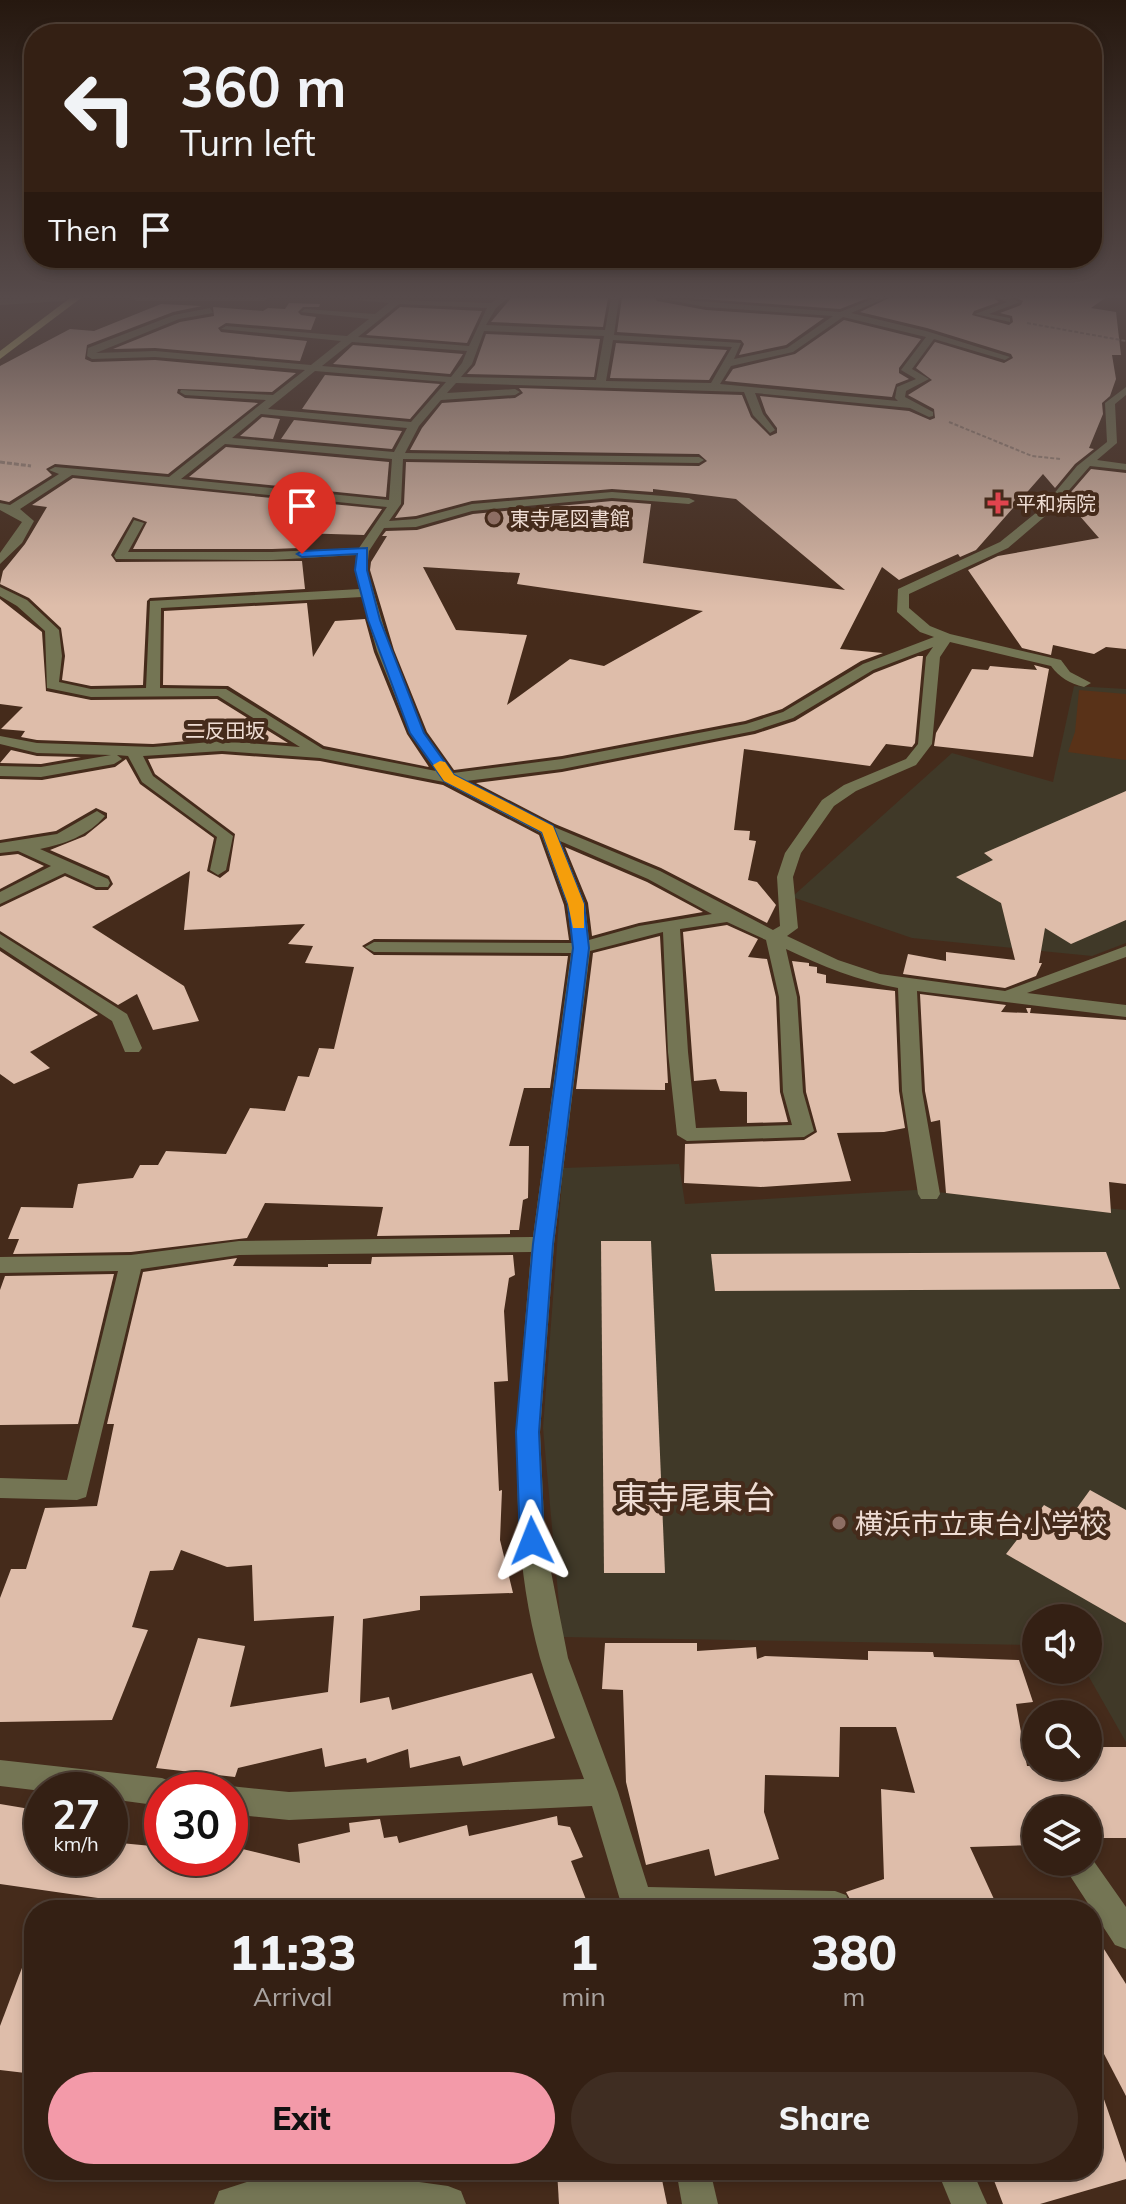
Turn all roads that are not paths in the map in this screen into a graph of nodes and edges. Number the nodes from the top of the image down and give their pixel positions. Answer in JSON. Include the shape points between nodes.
{"nodes":[{"id":1,"x":272,"y":401,"type":"edge"},
{"id":2,"x":436,"y":401,"type":"edge"},
{"id":3,"x":753,"y":401,"type":"edge"},
{"id":4,"x":867,"y":401,"type":"edge"},
{"id":5,"x":903,"y":401,"type":"edge"},
{"id":6,"x":1113,"y":401,"type":"edge"},
{"id":7,"x":908,"y":405,"type":"junction"},
{"id":8,"x":260,"y":411,"type":"junction"},
{"id":9,"x":929,"y":414,"type":"road end"},
{"id":10,"x":414,"y":425,"type":"junction"},
{"id":11,"x":770,"y":430,"type":"dead end"},
{"id":12,"x":221,"y":440,"type":"junction"},
{"id":13,"x":398,"y":456,"type":"junction"},
{"id":14,"x":699,"y":460,"type":"dead end"},
{"id":15,"x":1090,"y":463,"type":"junction"},
{"id":16,"x":1126,"y":467,"type":"edge"},
{"id":17,"x":55,"y":470,"type":"dead end"},
{"id":18,"x":69,"y":472,"type":"junction"},
{"id":19,"x":171,"y":481,"type":"junction"},
{"id":20,"x":689,"y":501,"type":"dead end"},
{"id":21,"x":395,"y":504,"type":"junction"},
{"id":22,"x":6,"y":507,"type":"edge"},
{"id":23,"x":138,"y":523,"type":"dead end"},
{"id":24,"x":381,"y":525,"type":"junction"},
{"id":25,"x":363,"y":551,"type":"junction"},
{"id":26,"x":0,"y":560,"type":"edge"},
{"id":27,"x":367,"y":593,"type":"junction"},
{"id":28,"x":3,"y":596,"type":"edge"},
{"id":29,"x":946,"y":637,"type":"junction"},
{"id":30,"x":1084,"y":683,"type":"dead end"},
{"id":31,"x":153,"y":691,"type":"junction"},
{"id":32,"x":0,"y":740,"type":"edge"},
{"id":33,"x":153,"y":752,"type":"junction"},
{"id":34,"x":320,"y":753,"type":"junction"},
{"id":35,"x":135,"y":755,"type":"junction"},
{"id":36,"x":0,"y":771,"type":"edge"},
{"id":37,"x":449,"y":778,"type":"junction"},
{"id":38,"x":97,"y":816,"type":"dead end"},
{"id":39,"x":548,"y":830,"type":"junction"},
{"id":40,"x":20,"y":846,"type":"junction"},
{"id":41,"x":0,"y":848,"type":"edge"},
{"id":42,"x":65,"y":866,"type":"junction"},
{"id":43,"x":218,"y":870,"type":"dead end"},
{"id":44,"x":102,"y":883,"type":"dead end"},
{"id":45,"x":0,"y":899,"type":"edge"},
{"id":46,"x":729,"y":916,"type":"junction"},
{"id":47,"x":671,"y":926,"type":"junction"},
{"id":48,"x":774,"y":937,"type":"junction"},
{"id":49,"x":0,"y":939,"type":"edge"},
{"id":50,"x":374,"y":947,"type":"dead end"},
{"id":51,"x":581,"y":948,"type":"junction"},
{"id":52,"x":1126,"y":951,"type":"edge"},
{"id":53,"x":907,"y":984,"type":"junction"},
{"id":54,"x":1005,"y":995,"type":"junction"},
{"id":55,"x":1126,"y":1011,"type":"edge"},
{"id":56,"x":132,"y":1048,"type":"dead end"},
{"id":57,"x":929,"y":1194,"type":"dead end"},
{"id":58,"x":543,"y":1244,"type":"junction"},
{"id":59,"x":131,"y":1263,"type":"junction"},
{"id":60,"x":0,"y":1265,"type":"edge"},
{"id":61,"x":0,"y":1488,"type":"edge"},
{"id":62,"x":0,"y":1773,"type":"edge"},
{"id":63,"x":144,"y":1790,"type":"edge"},
{"id":64,"x":603,"y":1792,"type":"junction"},
{"id":65,"x":248,"y":1802,"type":"edge"},
{"id":66,"x":1086,"y":1876,"type":"edge"},
{"id":67,"x":636,"y":1900,"type":"edge"},
{"id":68,"x":1126,"y":1934,"type":"edge"},
{"id":69,"x":695,"y":2180,"type":"edge"},
{"id":70,"x":958,"y":2180,"type":"edge"},
{"id":71,"x":232,"y":2204,"type":"edge"},
{"id":72,"x":448,"y":2204,"type":"edge"},
{"id":73,"x":700,"y":2204,"type":"edge"},
{"id":74,"x":969,"y":2204,"type":"edge"}],
"edges":[{"from":1,"to":8,"type":"street"},
{"from":2,"to":10,"type":"street"},
{"from":3,"to":11,"type":"street"},
{"from":4,"to":7,"type":"street"},
{"from":5,"to":7,"type":"street"},
{"from":6,"to":15,"type":"street","via":[[1112,443]]},
{"from":7,"to":9,"type":"street"},
{"from":8,"to":10,"type":"street"},
{"from":8,"to":12,"type":"street"},
{"from":10,"to":13,"type":"street"},
{"from":12,"to":13,"type":"street"},
{"from":12,"to":19,"type":"street"},
{"from":13,"to":14,"type":"street"},
{"from":13,"to":21,"type":"street"},
{"from":15,"to":16,"type":"street"},
{"from":15,"to":29,"type":"street","via":[[1004,545],[903,592],[907,616]]},
{"from":17,"to":18,"type":"street"},
{"from":18,"to":19,"type":"street"},
{"from":18,"to":22,"type":"street"},
{"from":19,"to":21,"type":"street"},
{"from":20,"to":24,"type":"street","via":[[612,495],[472,508],[416,523]]},
{"from":21,"to":24,"type":"street"},
{"from":22,"to":26,"type":"street","via":[[28,521]]},
{"from":23,"to":25,"type":"street","via":[[120,556]]},
{"from":24,"to":25,"type":"street"},
{"from":25,"to":27,"type":"street"},
{"from":27,"to":31,"type":"street","via":[[155,604]]},
{"from":27,"to":37,"type":"street","via":[[417,733]]},
{"from":28,"to":31,"type":"street","via":[[22,603],[52,630],[52,685],[91,693]]},
{"from":29,"to":30,"type":"street","via":[[1056,663],[1065,675]]},
{"from":29,"to":37,"type":"street","via":[[868,667],[788,715],[749,728],[562,764]]},
{"from":29,"to":48,"type":"street","via":[[933,657],[925,744],[911,762],[828,803],[793,853],[785,877],[789,928]]},
{"from":31,"to":34,"type":"street","via":[[221,692]]},
{"from":32,"to":33,"type":"street","name":"二反田坂","via":[[37,748]]},
{"from":33,"to":34,"type":"street","name":"二反田坂","via":[[222,746]]},
{"from":33,"to":35,"type":"street"},
{"from":34,"to":37,"type":"street","name":"二反田坂"},
{"from":35,"to":36,"type":"street","via":[[41,772]]},
{"from":35,"to":43,"type":"street","via":[[147,779],[225,836]]},
{"from":37,"to":39,"type":"street"},
{"from":38,"to":40,"type":"street","via":[[62,840]]},
{"from":39,"to":46,"type":"street","via":[[654,875]]},
{"from":39,"to":51,"type":"street","via":[[576,904]]},
{"from":40,"to":41,"type":"street"},
{"from":40,"to":42,"type":"street"},
{"from":42,"to":44,"type":"street"},
{"from":42,"to":45,"type":"street"},
{"from":46,"to":47,"type":"street"},
{"from":46,"to":48,"type":"street"},
{"from":47,"to":48,"type":"street","via":[[687,1135],[804,1131],[793,1092],[788,997]]},
{"from":47,"to":51,"type":"street"},
{"from":48,"to":53,"type":"street","via":[[832,964]]},
{"from":49,"to":56,"type":"street","via":[[120,1018]]},
{"from":50,"to":51,"type":"street"},
{"from":51,"to":58,"type":"street"},
{"from":52,"to":54,"type":"street"},
{"from":53,"to":54,"type":"street"},
{"from":53,"to":57,"type":"street","via":[[912,1091]]},
{"from":54,"to":55,"type":"street"},
{"from":58,"to":59,"type":"street","via":[[239,1248]]},
{"from":58,"to":64,"type":"street","via":[[528,1432],[532,1541],[554,1658]]},
{"from":59,"to":60,"type":"street"},
{"from":59,"to":61,"type":"street","via":[[77,1490]]},
{"from":62,"to":63,"type":"street"},
{"from":64,"to":65,"type":"street","via":[[289,1806]]},
{"from":64,"to":67,"type":"street"},
{"from":66,"to":68,"type":"street"},
{"from":69,"to":73,"type":"street"},
{"from":70,"to":74,"type":"street"},
{"from":71,"to":72,"type":"street","via":[[277,2190],[333,2188]]}]}
